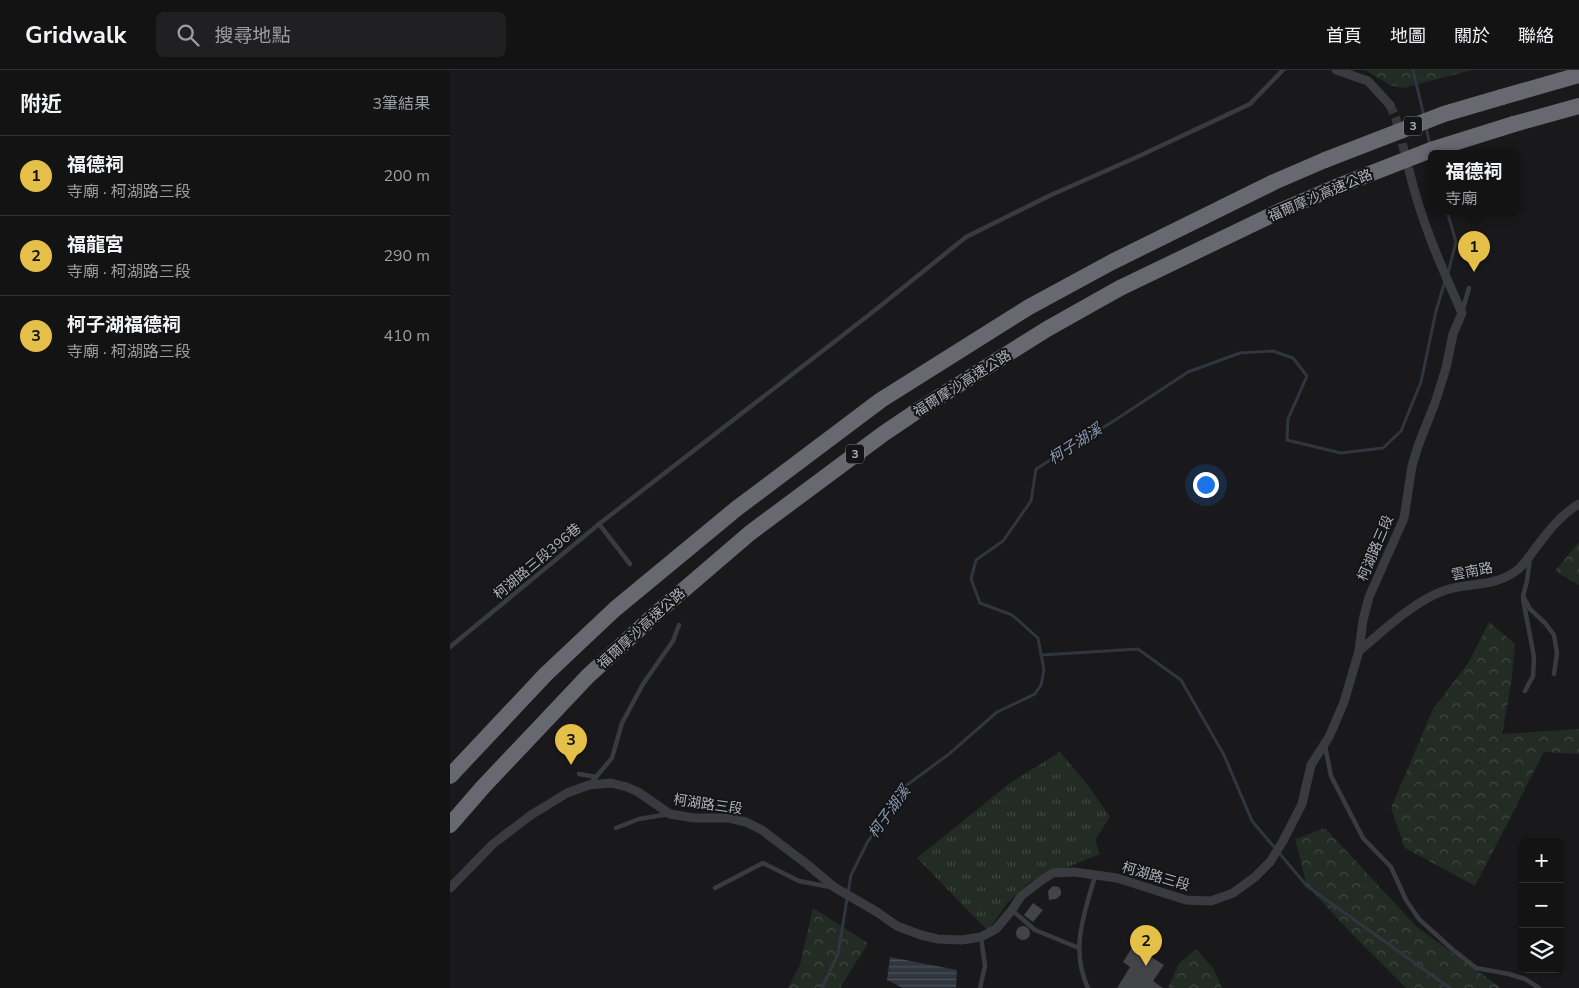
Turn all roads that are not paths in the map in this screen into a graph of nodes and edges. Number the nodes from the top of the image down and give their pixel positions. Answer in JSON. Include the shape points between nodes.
{"nodes":[{"id":1,"x":1283,"y":70,"type":"edge"},
{"id":2,"x":1336,"y":70,"type":"edge"},
{"id":3,"x":1579,"y":75,"type":"edge"},
{"id":4,"x":1390,"y":105,"type":"tunnel mouth"},
{"id":5,"x":1579,"y":106,"type":"edge"},
{"id":6,"x":1431,"y":150,"type":"edge"},
{"id":7,"x":1428,"y":151,"type":"edge"},
{"id":8,"x":1409,"y":170,"type":"tunnel mouth"},
{"id":9,"x":1469,"y":288,"type":"dead end"},
{"id":10,"x":1462,"y":313,"type":"junction"},
{"id":11,"x":1579,"y":504,"type":"edge"},
{"id":12,"x":599,"y":524,"type":"junction"},
{"id":13,"x":1531,"y":554,"type":"junction"},
{"id":14,"x":630,"y":564,"type":"dead end"},
{"id":15,"x":1523,"y":596,"type":"junction"},
{"id":16,"x":679,"y":625,"type":"dead end"},
{"id":17,"x":450,"y":647,"type":"edge"},
{"id":18,"x":1359,"y":651,"type":"junction"},
{"id":19,"x":1554,"y":674,"type":"dead end"},
{"id":20,"x":1525,"y":691,"type":"dead end"},
{"id":21,"x":1324,"y":746,"type":"junction"},
{"id":22,"x":579,"y":774,"type":"dead end"},
{"id":23,"x":450,"y":776,"type":"edge"},
{"id":24,"x":596,"y":777,"type":"junction"},
{"id":25,"x":589,"y":785,"type":"junction"},
{"id":26,"x":670,"y":814,"type":"junction"},
{"id":27,"x":450,"y":825,"type":"edge"},
{"id":28,"x":616,"y":828,"type":"dead end"},
{"id":29,"x":1095,"y":874,"type":"junction"},
{"id":30,"x":834,"y":887,"type":"junction"},
{"id":31,"x":450,"y":888,"type":"edge"},
{"id":32,"x":715,"y":888,"type":"dead end"},
{"id":33,"x":1012,"y":910,"type":"junction"},
{"id":34,"x":982,"y":937,"type":"junction"},
{"id":35,"x":1079,"y":948,"type":"junction"},
{"id":36,"x":980,"y":988,"type":"edge"},
{"id":37,"x":1088,"y":988,"type":"edge"},
{"id":38,"x":1539,"y":988,"type":"edge"}],
"edges":[{"from":1,"to":12,"type":"lane","via":[[1250,104],[966,237]]},
{"from":2,"to":4,"type":"street","via":[[1368,81]]},
{"from":3,"to":23,"type":"highway","name":"福爾摩沙高速公路","number":"3","bridge":true,"via":[[1444,114],[1325,160],[1112,262],[1029,307],[881,400],[736,508],[615,609],[546,674]]},
{"from":5,"to":6,"type":"highway","name":"福爾摩沙高速公路","number":"3","bridge":true},
{"from":7,"to":27,"type":"highway","name":"福爾摩沙高速公路","number":"3","bridge":true,"via":[[1282,210],[1120,288],[920,408],[750,533],[645,624],[588,676]]},
{"from":8,"to":10,"type":"street","via":[[1430,240]]},
{"from":9,"to":10,"type":"lane"},
{"from":10,"to":18,"type":"street","name":"柯湖路三段","via":[[1412,466],[1404,518],[1369,597]]},
{"from":11,"to":13,"type":"street","name":"雲南路","via":[[1562,516]]},
{"from":12,"to":14,"type":"lane","name":"柯湖路三段396巷"},
{"from":12,"to":17,"type":"lane","name":"柯湖路三段396巷"},
{"from":13,"to":15,"type":"lane"},
{"from":13,"to":18,"type":"street","name":"雲南路","via":[[1517,570],[1502,579],[1443,590],[1423,601]]},
{"from":15,"to":19,"type":"lane","via":[[1554,636],[1557,653]]},
{"from":15,"to":20,"type":"lane","via":[[1534,657],[1533,676]]},
{"from":16,"to":24,"type":"lane","via":[[673,641],[643,684],[622,723],[612,758]]},
{"from":18,"to":21,"type":"street","name":"柯湖路三段","via":[[1344,702]]},
{"from":21,"to":29,"type":"street","name":"柯湖路三段","via":[[1311,765],[1302,804],[1283,841],[1270,862],[1233,893],[1211,901],[1186,900]]},
{"from":21,"to":38,"type":"lane","via":[[1331,776],[1363,838],[1391,867],[1418,919],[1476,968],[1525,979]]},
{"from":22,"to":24,"type":"lane"},
{"from":24,"to":25,"type":"lane"},
{"from":25,"to":26,"type":"street","name":"柯湖路三段","via":[[611,783],[627,787]]},
{"from":25,"to":31,"type":"street","name":"柯湖路三段","via":[[567,793],[493,844]]},
{"from":26,"to":28,"type":"lane","via":[[640,818]]},
{"from":26,"to":30,"type":"street","name":"柯湖路三段","via":[[746,822],[762,830]]},
{"from":29,"to":33,"type":"street","name":"柯湖路三段","via":[[1053,873],[1021,896]]},
{"from":29,"to":35,"type":"lane","via":[[1083,917]]},
{"from":30,"to":32,"type":"lane","via":[[799,881],[763,863]]},
{"from":30,"to":34,"type":"street","name":"柯湖路三段","via":[[898,926],[921,934],[960,940]]},
{"from":33,"to":34,"type":"street","name":"柯湖路三段","via":[[996,929]]},
{"from":33,"to":35,"type":"lane","via":[[1035,930]]},
{"from":34,"to":36,"type":"lane","via":[[985,966]]},
{"from":35,"to":37,"type":"lane","via":[[1081,971]]}]}
